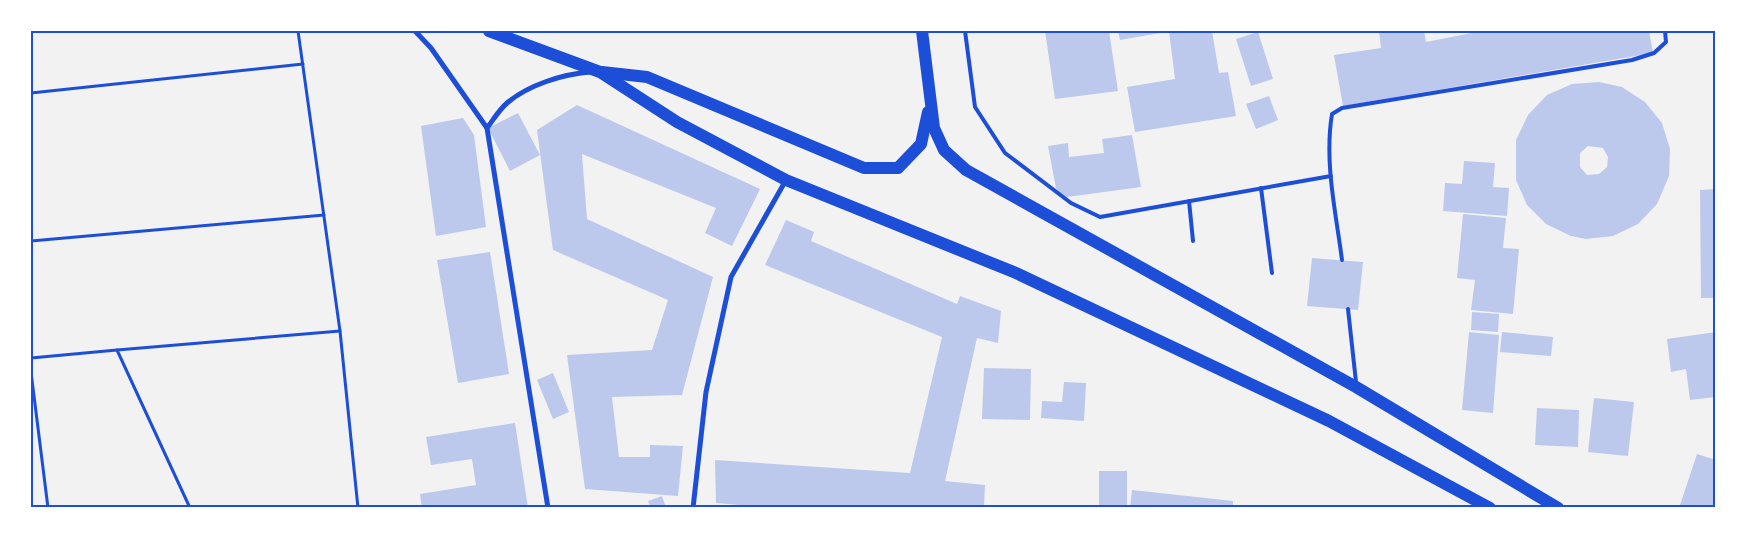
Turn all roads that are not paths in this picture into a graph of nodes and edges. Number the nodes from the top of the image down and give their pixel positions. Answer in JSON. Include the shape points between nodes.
{"nodes":[{"id":1,"x":415,"y":31,"type":"edge"},
{"id":2,"x":489,"y":31,"type":"edge"},
{"id":3,"x":922,"y":31,"type":"edge"},
{"id":4,"x":965,"y":31,"type":"edge"},
{"id":5,"x":1665,"y":31,"type":"edge"},
{"id":6,"x":600,"y":72,"type":"junction"},
{"id":7,"x":931,"y":103,"type":"junction"},
{"id":8,"x":487,"y":128,"type":"junction"},
{"id":9,"x":1331,"y":176,"type":"junction"},
{"id":10,"x":786,"y":180,"type":"junction"},
{"id":11,"x":1261,"y":188,"type":"junction"},
{"id":12,"x":1189,"y":201,"type":"junction"},
{"id":13,"x":1193,"y":241,"type":"dead end"},
{"id":14,"x":1342,"y":260,"type":"dead end"},
{"id":15,"x":1272,"y":273,"type":"dead end"},
{"id":16,"x":1348,"y":309,"type":"dead end"},
{"id":17,"x":1356,"y":387,"type":"junction"},
{"id":18,"x":548,"y":508,"type":"edge"},
{"id":19,"x":694,"y":508,"type":"edge"},
{"id":20,"x":1490,"y":508,"type":"edge"},
{"id":21,"x":1558,"y":508,"type":"edge"}],
"edges":[{"from":1,"to":8,"type":"street","via":[[431,48]]},
{"from":2,"to":6,"type":"main road"},
{"from":3,"to":7,"type":"main road"},
{"from":4,"to":12,"type":"lane","via":[[975,107],[1005,153],[1050,188],[1070,203],[1100,217]]},
{"from":5,"to":9,"type":"lane","via":[[1666,42],[1654,53],[1632,60],[1342,108],[1332,114]]},
{"from":6,"to":7,"type":"main road","via":[[647,77],[864,168],[898,168],[921,144]]},
{"from":6,"to":8,"type":"street","via":[[568,74],[536,87],[507,103]]},
{"from":6,"to":10,"type":"main road","via":[[677,122]]},
{"from":7,"to":17,"type":"main road","via":[[934,128],[944,150],[966,170]]},
{"from":8,"to":18,"type":"street"},
{"from":9,"to":11,"type":"lane"},
{"from":9,"to":14,"type":"lane"},
{"from":10,"to":19,"type":"street","via":[[731,277],[706,392]]},
{"from":10,"to":20,"type":"main road","via":[[1016,273],[1329,421]]},
{"from":11,"to":12,"type":"lane"},
{"from":11,"to":15,"type":"lane"},
{"from":12,"to":13,"type":"lane"},
{"from":16,"to":17,"type":"lane"},
{"from":17,"to":21,"type":"main road"}]}
